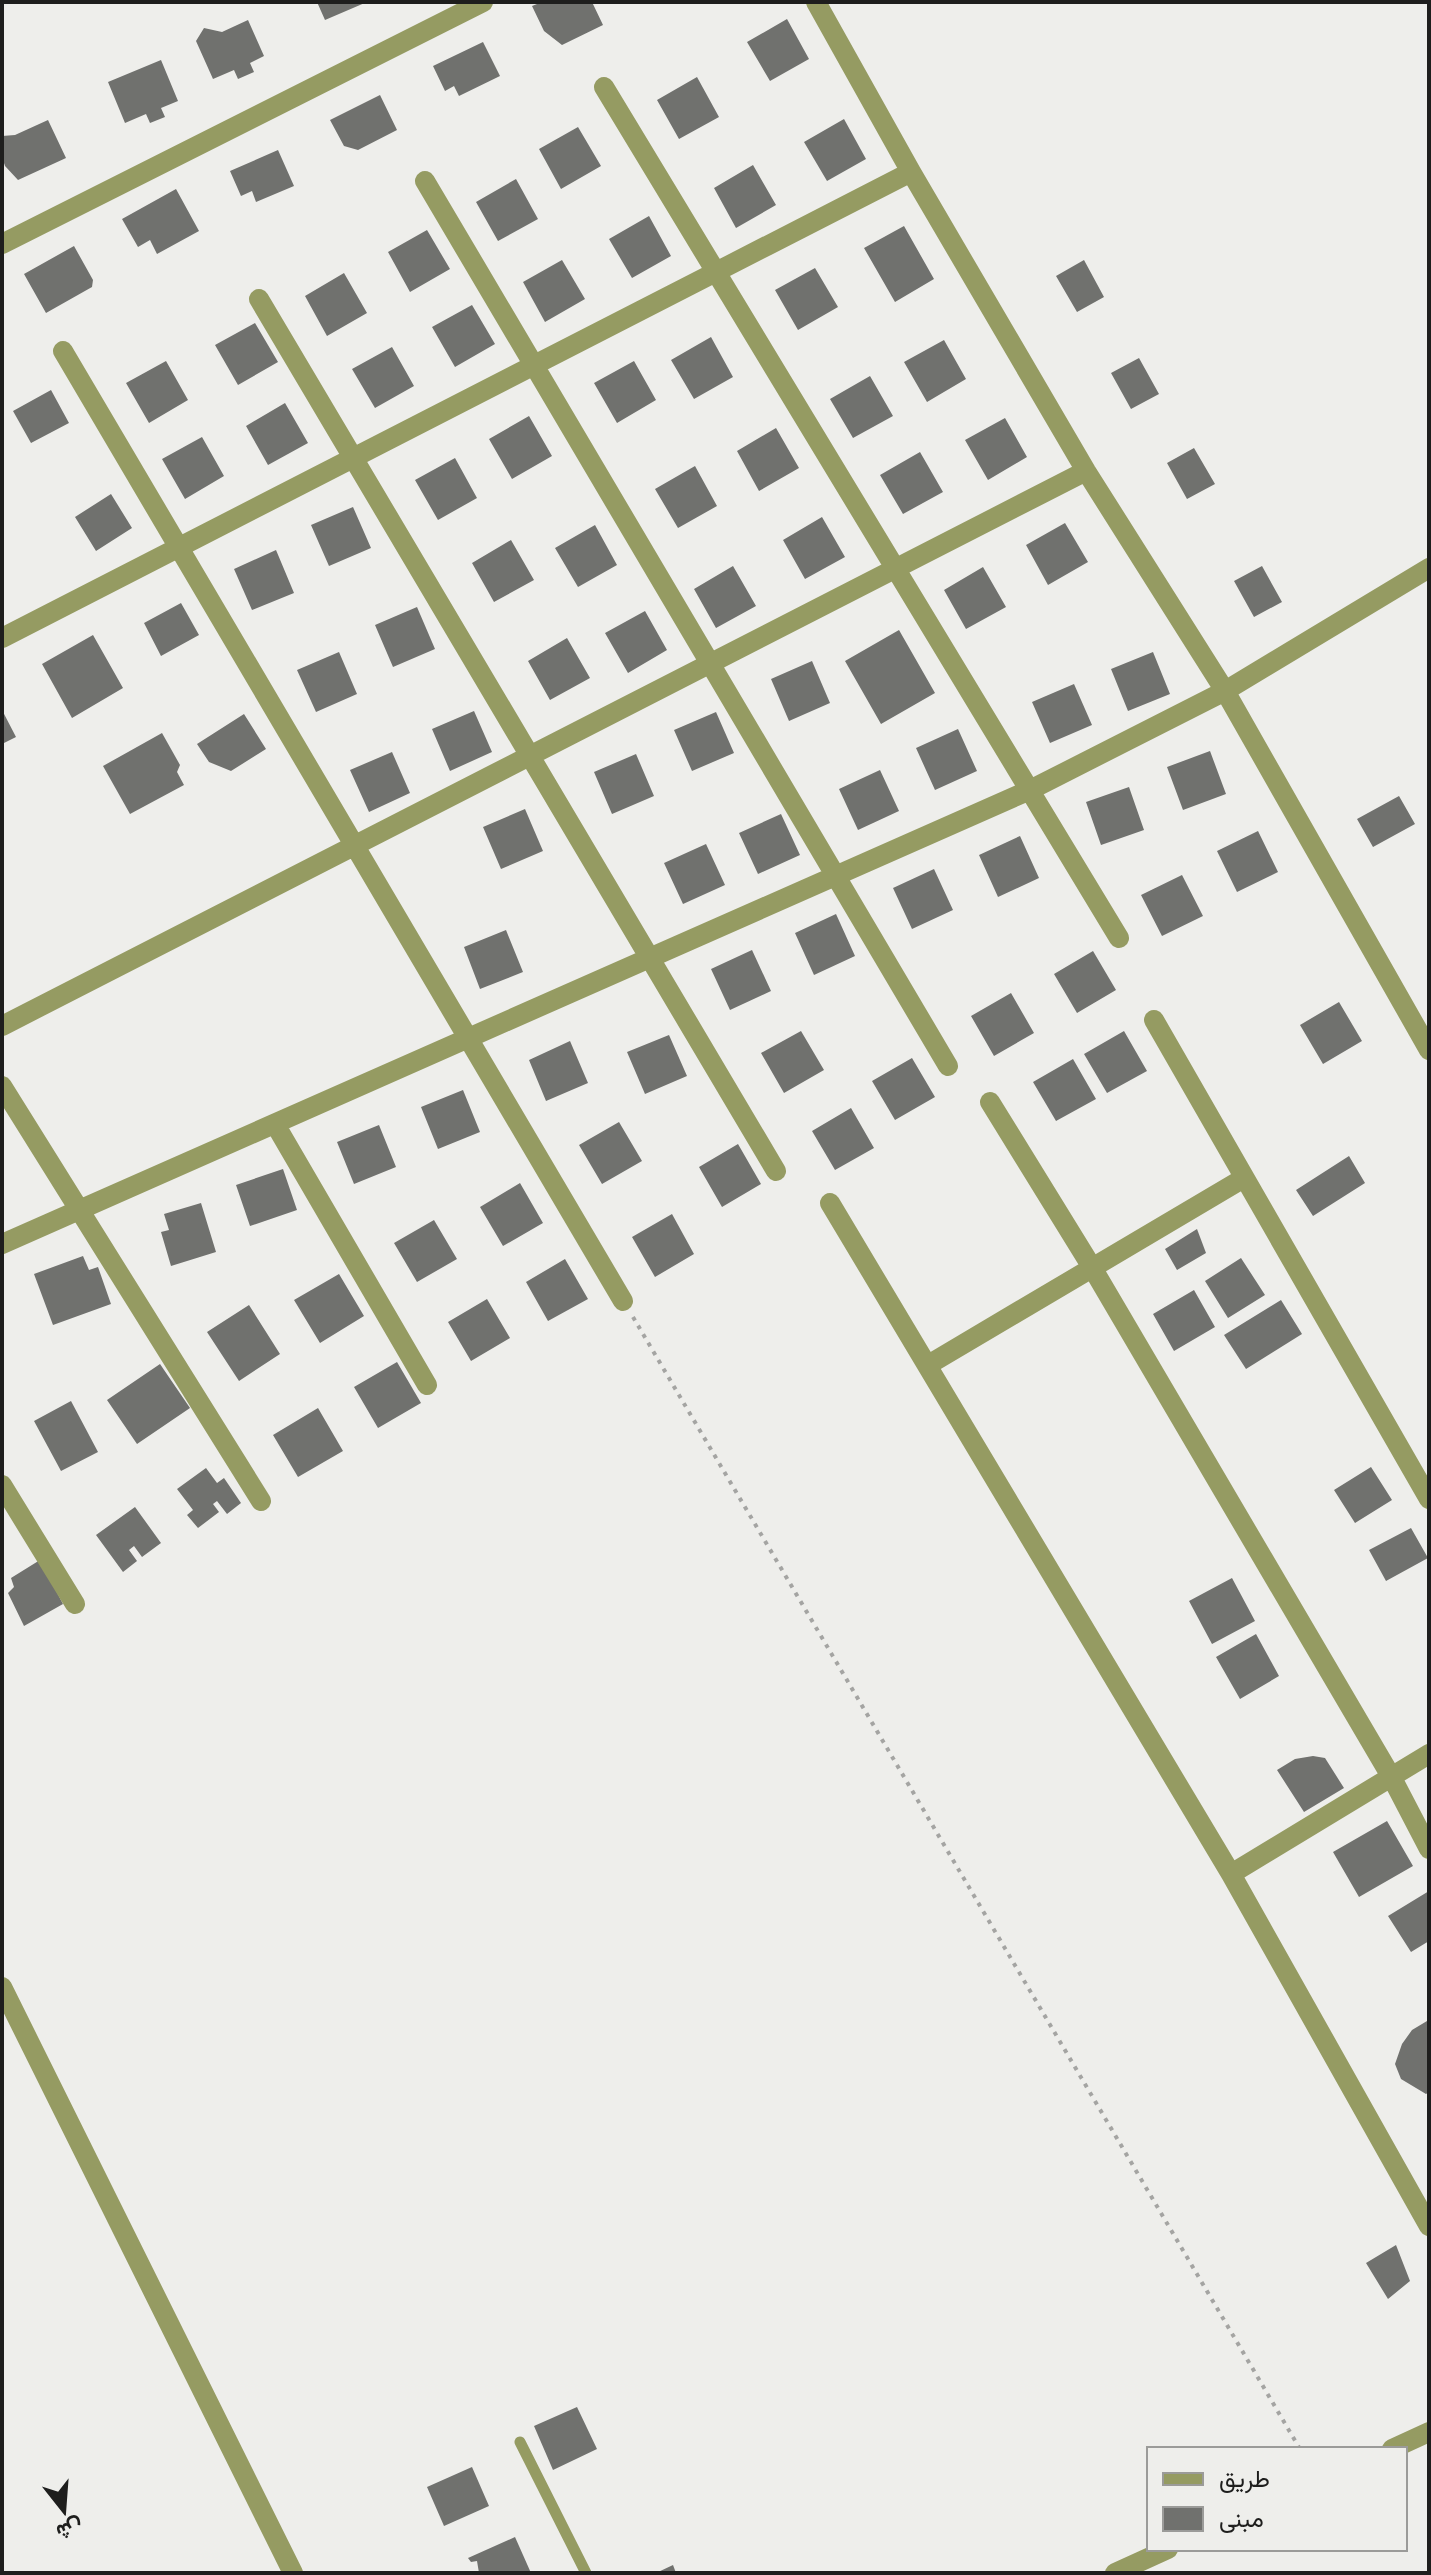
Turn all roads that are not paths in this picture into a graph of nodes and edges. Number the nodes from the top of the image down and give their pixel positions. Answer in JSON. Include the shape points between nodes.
{"nodes":[{"id":1,"x":483,"y":2,"type":"edge"},
{"id":2,"x":826,"y":6,"type":"edge"},
{"id":3,"x":604,"y":87,"type":"dead end"},
{"id":4,"x":911,"y":172,"type":"junction"},
{"id":5,"x":425,"y":181,"type":"dead end"},
{"id":6,"x":2,"y":244,"type":"edge"},
{"id":7,"x":716,"y":272,"type":"junction"},
{"id":8,"x":259,"y":299,"type":"dead end"},
{"id":9,"x":63,"y":351,"type":"dead end"},
{"id":10,"x":534,"y":365,"type":"junction"},
{"id":11,"x":353,"y":458,"type":"junction"},
{"id":12,"x":1086,"y":471,"type":"junction"},
{"id":13,"x":179,"y":547,"type":"junction"},
{"id":14,"x":1429,"y":568,"type":"edge"},
{"id":15,"x":896,"y":569,"type":"junction"},
{"id":16,"x":2,"y":638,"type":"edge"},
{"id":17,"x":710,"y":664,"type":"junction"},
{"id":18,"x":1225,"y":691,"type":"junction"},
{"id":19,"x":530,"y":756,"type":"junction"},
{"id":20,"x":1030,"y":790,"type":"junction"},
{"id":21,"x":355,"y":846,"type":"junction"},
{"id":22,"x":835,"y":876,"type":"junction"},
{"id":23,"x":1119,"y":938,"type":"dead end"},
{"id":24,"x":649,"y":958,"type":"junction"},
{"id":25,"x":1154,"y":1020,"type":"dead end"},
{"id":26,"x":2,"y":1026,"type":"edge"},
{"id":27,"x":468,"y":1038,"type":"junction"},
{"id":28,"x":1429,"y":1050,"type":"edge"},
{"id":29,"x":948,"y":1066,"type":"dead end"},
{"id":30,"x":2,"y":1086,"type":"edge"},
{"id":31,"x":990,"y":1102,"type":"dead end"},
{"id":32,"x":275,"y":1124,"type":"junction"},
{"id":33,"x":776,"y":1171,"type":"dead end"},
{"id":34,"x":1244,"y":1178,"type":"junction"},
{"id":35,"x":830,"y":1203,"type":"dead end"},
{"id":36,"x":80,"y":1210,"type":"junction"},
{"id":37,"x":2,"y":1244,"type":"edge"},
{"id":38,"x":1093,"y":1269,"type":"junction"},
{"id":39,"x":623,"y":1301,"type":"road end"},
{"id":40,"x":928,"y":1365,"type":"junction"},
{"id":41,"x":427,"y":1385,"type":"dead end"},
{"id":42,"x":2,"y":1485,"type":"edge"},
{"id":43,"x":1429,"y":1499,"type":"edge"},
{"id":44,"x":261,"y":1501,"type":"dead end"},
{"id":45,"x":75,"y":1604,"type":"dead end"},
{"id":46,"x":1429,"y":1754,"type":"edge"},
{"id":47,"x":1392,"y":1778,"type":"junction"},
{"id":48,"x":1429,"y":1849,"type":"edge"},
{"id":49,"x":1231,"y":1874,"type":"junction"},
{"id":50,"x":2,"y":1987,"type":"edge"},
{"id":51,"x":1429,"y":2226,"type":"edge"},
{"id":52,"x":1429,"y":2432,"type":"edge"},
{"id":53,"x":520,"y":2442,"type":"dead end"},
{"id":54,"x":1396,"y":2447,"type":"edge"},
{"id":55,"x":1164,"y":2551,"type":"edge"},
{"id":56,"x":293,"y":2573,"type":"edge"},
{"id":57,"x":586,"y":2573,"type":"edge"},
{"id":58,"x":1115,"y":2573,"type":"edge"}],
"edges":[{"from":1,"to":6,"type":"street"},
{"from":2,"to":4,"type":"street"},
{"from":3,"to":7,"type":"street"},
{"from":4,"to":7,"type":"street"},
{"from":4,"to":12,"type":"street"},
{"from":5,"to":10,"type":"street"},
{"from":7,"to":10,"type":"street"},
{"from":7,"to":15,"type":"street"},
{"from":8,"to":11,"type":"street"},
{"from":9,"to":13,"type":"street"},
{"from":10,"to":11,"type":"street"},
{"from":10,"to":17,"type":"street"},
{"from":11,"to":13,"type":"street"},
{"from":11,"to":19,"type":"street"},
{"from":12,"to":15,"type":"street"},
{"from":12,"to":18,"type":"street"},
{"from":13,"to":16,"type":"street"},
{"from":13,"to":21,"type":"street"},
{"from":14,"to":18,"type":"street"},
{"from":15,"to":17,"type":"street"},
{"from":15,"to":20,"type":"street"},
{"from":17,"to":19,"type":"street"},
{"from":17,"to":22,"type":"street"},
{"from":18,"to":20,"type":"street"},
{"from":18,"to":28,"type":"street"},
{"from":19,"to":21,"type":"street"},
{"from":19,"to":24,"type":"street"},
{"from":20,"to":22,"type":"street"},
{"from":20,"to":23,"type":"street"},
{"from":21,"to":26,"type":"street"},
{"from":21,"to":27,"type":"street"},
{"from":22,"to":24,"type":"street"},
{"from":22,"to":29,"type":"street"},
{"from":24,"to":27,"type":"street"},
{"from":24,"to":33,"type":"street"},
{"from":25,"to":34,"type":"street"},
{"from":27,"to":32,"type":"street"},
{"from":27,"to":39,"type":"street"},
{"from":30,"to":36,"type":"street"},
{"from":31,"to":38,"type":"street"},
{"from":32,"to":36,"type":"street"},
{"from":32,"to":41,"type":"street"},
{"from":34,"to":38,"type":"street"},
{"from":34,"to":43,"type":"street"},
{"from":35,"to":40,"type":"street"},
{"from":36,"to":37,"type":"street"},
{"from":36,"to":44,"type":"street"},
{"from":38,"to":40,"type":"street"},
{"from":38,"to":47,"type":"street"},
{"from":40,"to":49,"type":"street"},
{"from":42,"to":45,"type":"street"},
{"from":46,"to":47,"type":"street"},
{"from":47,"to":48,"type":"street"},
{"from":47,"to":49,"type":"street"},
{"from":49,"to":51,"type":"street"},
{"from":50,"to":56,"type":"street"},
{"from":52,"to":54,"type":"street"},
{"from":53,"to":57,"type":"lane"},
{"from":55,"to":58,"type":"street"}]}
